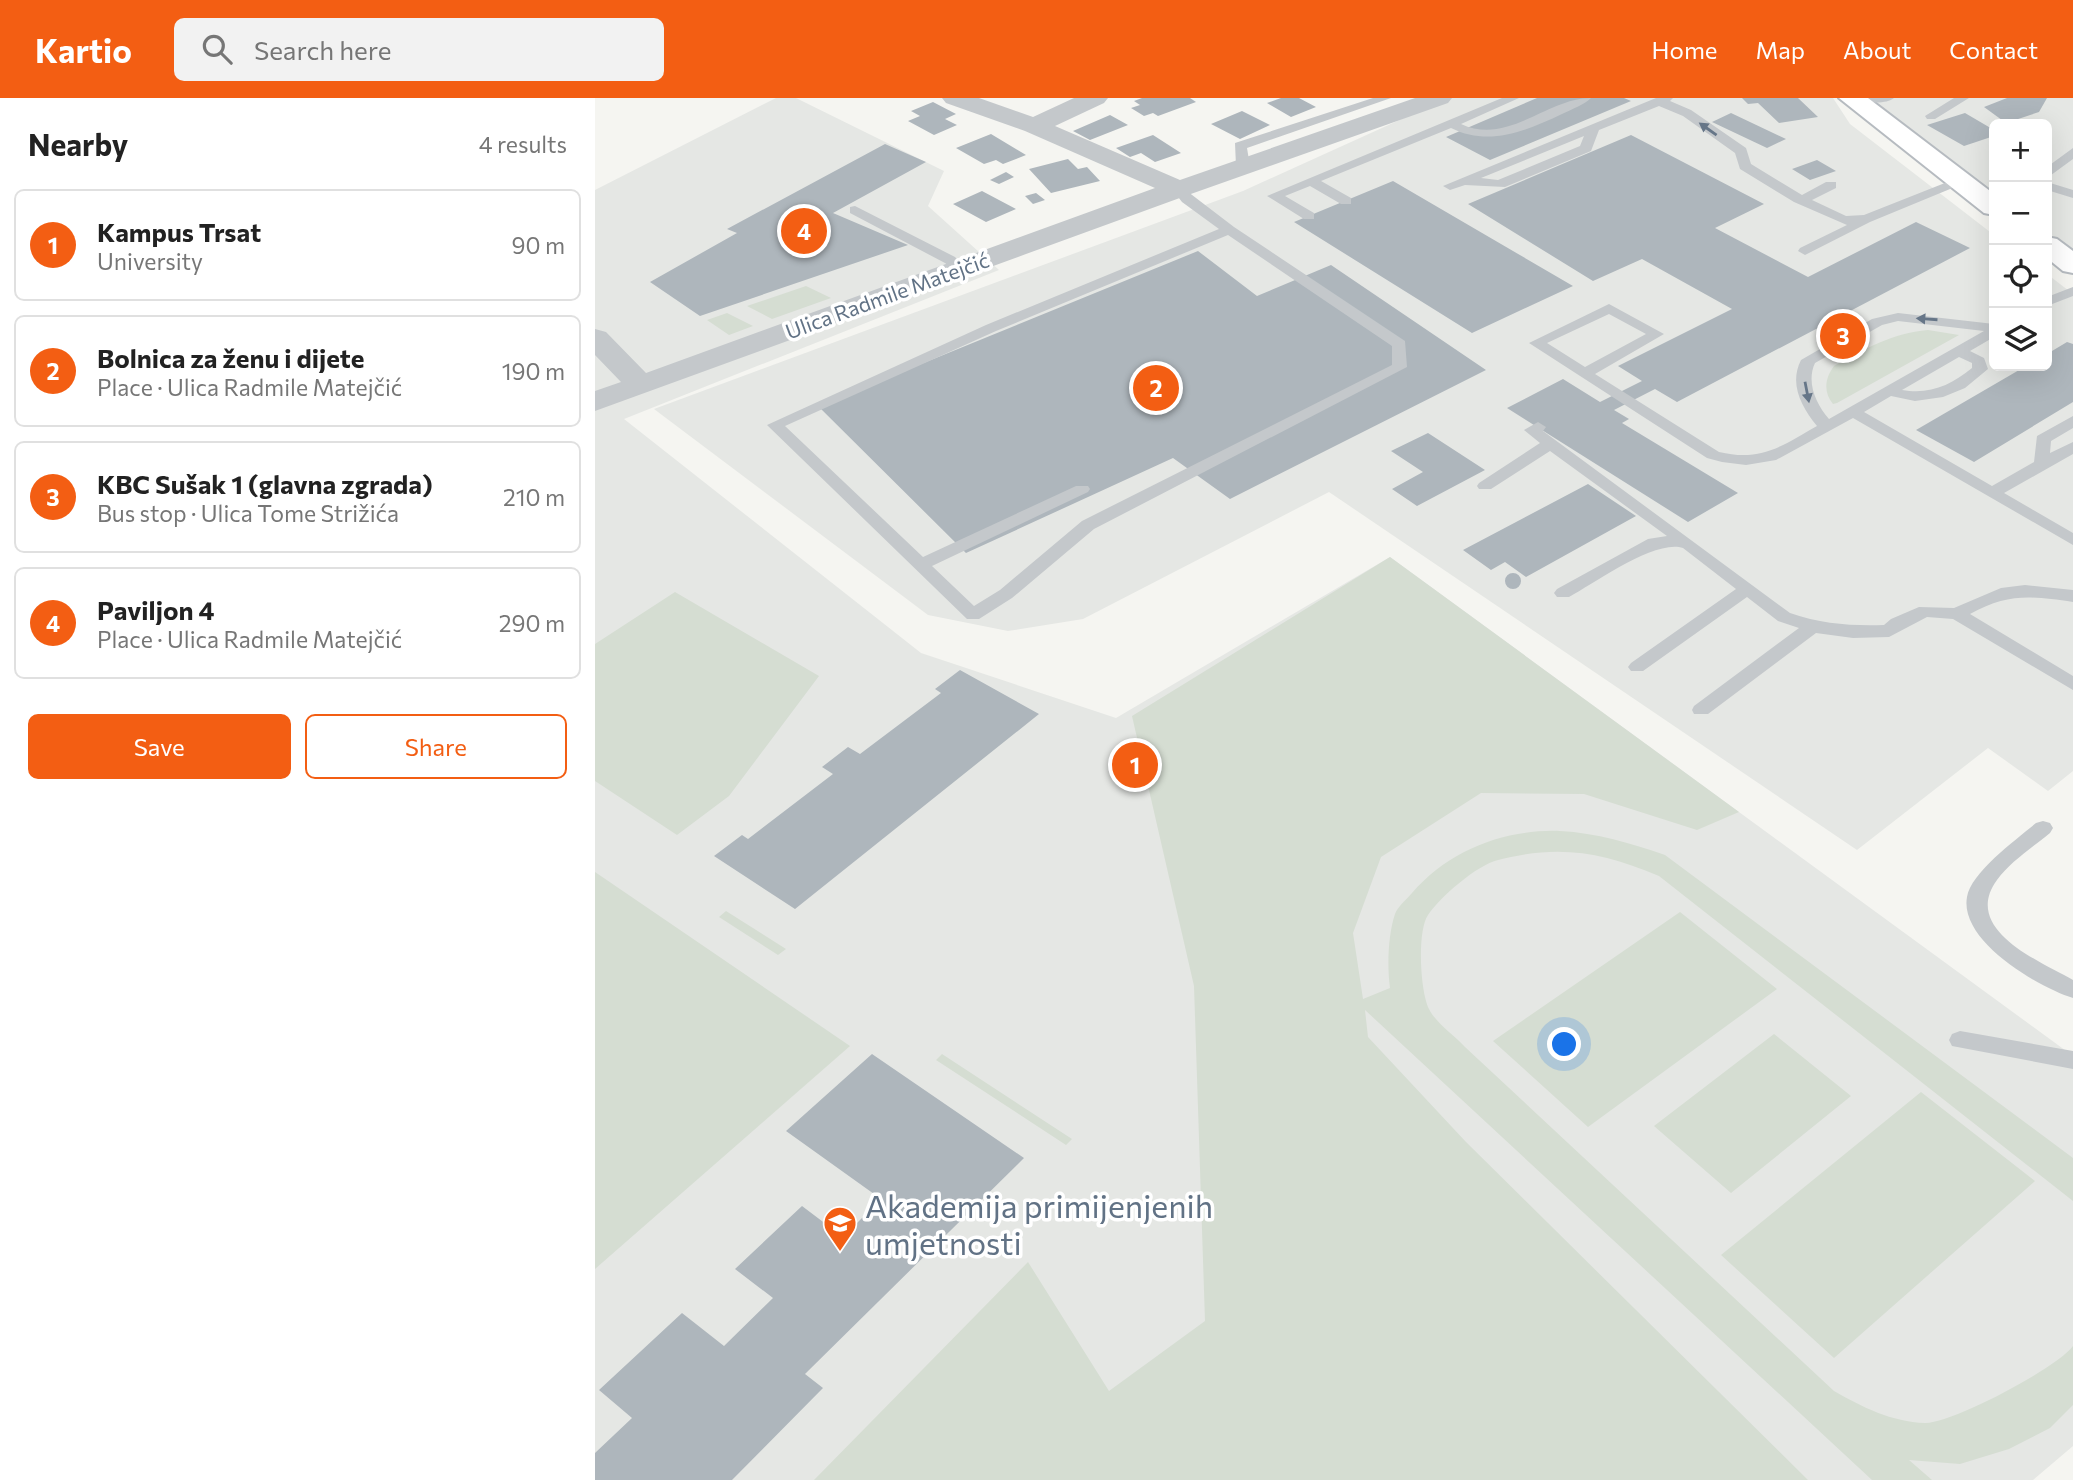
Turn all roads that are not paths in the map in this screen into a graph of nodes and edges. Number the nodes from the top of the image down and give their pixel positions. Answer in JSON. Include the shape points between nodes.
{"nodes":[{"id":1,"x":955,"y":98,"type":"edge"},
{"id":2,"x":1095,"y":98,"type":"edge"},
{"id":3,"x":1385,"y":98,"type":"edge"},
{"id":4,"x":1439,"y":98,"type":"edge"},
{"id":5,"x":1513,"y":98,"type":"edge"},
{"id":6,"x":1585,"y":98,"type":"edge"},
{"id":7,"x":1852,"y":98,"type":"edge"},
{"id":8,"x":1865,"y":98,"type":"edge"},
{"id":9,"x":1888,"y":98,"type":"edge"},
{"id":10,"x":1963,"y":98,"type":"edge"},
{"id":11,"x":1664,"y":100,"type":"edge"},
{"id":12,"x":1931,"y":116,"type":"dead end"},
{"id":13,"x":1450,"y":123,"type":"junction"},
{"id":14,"x":1034,"y":126,"type":"junction"},
{"id":15,"x":2073,"y":152,"type":"edge"},
{"id":16,"x":1243,"y":166,"type":"junction"},
{"id":17,"x":2052,"y":170,"type":"edge"},
{"id":18,"x":1311,"y":181,"type":"junction"},
{"id":19,"x":1961,"y":182,"type":"junction"},
{"id":20,"x":1456,"y":183,"type":"dead end"},
{"id":21,"x":1831,"y":185,"type":"dead end"},
{"id":22,"x":2052,"y":188,"type":"edge"},
{"id":23,"x":1179,"y":189,"type":"junction"},
{"id":24,"x":2073,"y":194,"type":"edge"},
{"id":25,"x":1802,"y":200,"type":"junction"},
{"id":26,"x":1989,"y":200,"type":"edge"},
{"id":27,"x":1346,"y":201,"type":"dead end"},
{"id":28,"x":855,"y":210,"type":"dead end"},
{"id":29,"x":1309,"y":216,"type":"dead end"},
{"id":30,"x":1867,"y":219,"type":"junction"},
{"id":31,"x":1229,"y":230,"type":"junction"},
{"id":32,"x":2052,"y":250,"type":"edge"},
{"id":33,"x":1805,"y":251,"type":"dead end"},
{"id":34,"x":2073,"y":265,"type":"edge"},
{"id":35,"x":959,"y":269,"type":"junction"},
{"id":36,"x":2073,"y":291,"type":"edge"},
{"id":37,"x":2052,"y":300,"type":"edge"},
{"id":38,"x":1989,"y":329,"type":"edge"},
{"id":39,"x":1989,"y":333,"type":"edge"},
{"id":40,"x":595,"y":338,"type":"edge"},
{"id":41,"x":1960,"y":352,"type":"junction"},
{"id":42,"x":1585,"y":373,"type":"junction"},
{"id":43,"x":641,"y":385,"type":"junction"},
{"id":44,"x":1890,"y":391,"type":"junction"},
{"id":45,"x":595,"y":402,"type":"edge"},
{"id":46,"x":1853,"y":412,"type":"junction"},
{"id":47,"x":2073,"y":421,"type":"edge"},
{"id":48,"x":1538,"y":427,"type":"dead end"},
{"id":49,"x":1827,"y":427,"type":"junction"},
{"id":50,"x":1549,"y":444,"type":"junction"},
{"id":51,"x":2073,"y":447,"type":"edge"},
{"id":52,"x":2042,"y":464,"type":"junction"},
{"id":53,"x":1485,"y":486,"type":"dead end"},
{"id":54,"x":1081,"y":489,"type":"dead end"},
{"id":55,"x":1992,"y":493,"type":"junction"},
{"id":56,"x":2073,"y":540,"type":"edge"},
{"id":57,"x":1689,"y":544,"type":"junction"},
{"id":58,"x":920,"y":565,"type":"junction"},
{"id":59,"x":1747,"y":589,"type":"junction"},
{"id":60,"x":1563,"y":593,"type":"dead end"},
{"id":61,"x":2073,"y":596,"type":"edge"},
{"id":62,"x":1957,"y":614,"type":"junction"},
{"id":63,"x":1813,"y":627,"type":"junction"},
{"id":64,"x":1637,"y":667,"type":"dead end"},
{"id":65,"x":2073,"y":684,"type":"edge"},
{"id":66,"x":1701,"y":710,"type":"dead end"},
{"id":67,"x":2043,"y":828,"type":"dead end"},
{"id":68,"x":2073,"y":990,"type":"edge"},
{"id":69,"x":1960,"y":1040,"type":"dead end"},
{"id":70,"x":2073,"y":1060,"type":"edge"}],
"edges":[{"from":1,"to":14,"type":"street"},
{"from":2,"to":14,"type":"street"},
{"from":3,"to":16,"type":"lane","via":[[1240,146]]},
{"from":4,"to":16,"type":"street","name":"Ulica Radmile Matejčić"},
{"from":5,"to":13,"type":"lane"},
{"from":6,"to":13,"type":"lane","via":[[1506,133],[1472,135]]},
{"from":7,"to":19,"type":"main road"},
{"from":8,"to":9,"type":"lane"},
{"from":10,"to":12,"type":"lane"},
{"from":11,"to":20,"type":"lane","via":[[1593,129],[1586,148],[1500,184]]},
{"from":25,"to":11,"type":"lane","one_way":true,"via":[[1745,166],[1741,151]]},
{"from":13,"to":18,"type":"lane"},
{"from":14,"to":23,"type":"street"},
{"from":15,"to":17,"type":"lane"},
{"from":16,"to":23,"type":"street","name":"Ulica Radmile Matejčić"},
{"from":18,"to":27,"type":"lane"},
{"from":18,"to":29,"type":"lane","via":[[1274,196]]},
{"from":19,"to":26,"type":"main road"},
{"from":19,"to":30,"type":"lane"},
{"from":21,"to":25,"type":"lane"},
{"from":22,"to":24,"type":"lane"},
{"from":23,"to":31,"type":"lane"},
{"from":23,"to":35,"type":"street","name":"Ulica Radmile Matejčić"},
{"from":25,"to":30,"type":"lane","via":[[1843,220]]},
{"from":28,"to":35,"type":"lane"},
{"from":30,"to":33,"type":"lane"},
{"from":31,"to":58,"type":"lane","via":[[991,328],[775,425]]},
{"from":31,"to":58,"type":"lane","via":[[1400,344],[1399,367],[1088,526],[1006,594],[973,615]]},
{"from":32,"to":34,"type":"main road"},
{"from":35,"to":43,"type":"street","name":"Ulica Radmile Matejčić"},
{"from":36,"to":37,"type":"lane"},
{"from":38,"to":49,"type":"lane","one_way":true,"via":[[1898,317],[1877,321],[1809,360],[1803,372],[1809,405]]},
{"from":39,"to":41,"type":"lane"},
{"from":40,"to":43,"type":"street"},
{"from":41,"to":44,"type":"lane"},
{"from":41,"to":44,"type":"lane","via":[[1979,361],[1980,369],[1973,375],[1928,398]]},
{"from":42,"to":42,"type":"lane","via":[[1645,340],[1657,334],[1609,308],[1536,343]]},
{"from":42,"to":49,"type":"lane","via":[[1713,455],[1736,461],[1766,459]]},
{"from":43,"to":45,"type":"street","name":"Ulica Radmile Matejčić"},
{"from":44,"to":46,"type":"lane"},
{"from":46,"to":49,"type":"lane"},
{"from":46,"to":55,"type":"lane"},
{"from":47,"to":52,"type":"lane","via":[[2043,439]]},
{"from":48,"to":50,"type":"lane","via":[[1532,430]]},
{"from":50,"to":53,"type":"lane"},
{"from":50,"to":57,"type":"lane"},
{"from":51,"to":52,"type":"lane"},
{"from":52,"to":55,"type":"lane"},
{"from":54,"to":58,"type":"lane"},
{"from":55,"to":56,"type":"lane"},
{"from":57,"to":59,"type":"lane"},
{"from":57,"to":60,"type":"lane","via":[[1676,540],[1654,543]]},
{"from":59,"to":63,"type":"lane","via":[[1784,617]]},
{"from":59,"to":64,"type":"lane"},
{"from":61,"to":62,"type":"lane","via":[[2004,591]]},
{"from":62,"to":63,"type":"lane","via":[[1925,611],[1889,631]]},
{"from":62,"to":65,"type":"lane"},
{"from":63,"to":66,"type":"lane"},
{"from":67,"to":68,"type":"lane","via":[[1991,873],[1977,897],[1982,927],[2006,952]]},
{"from":69,"to":70,"type":"lane"}]}
